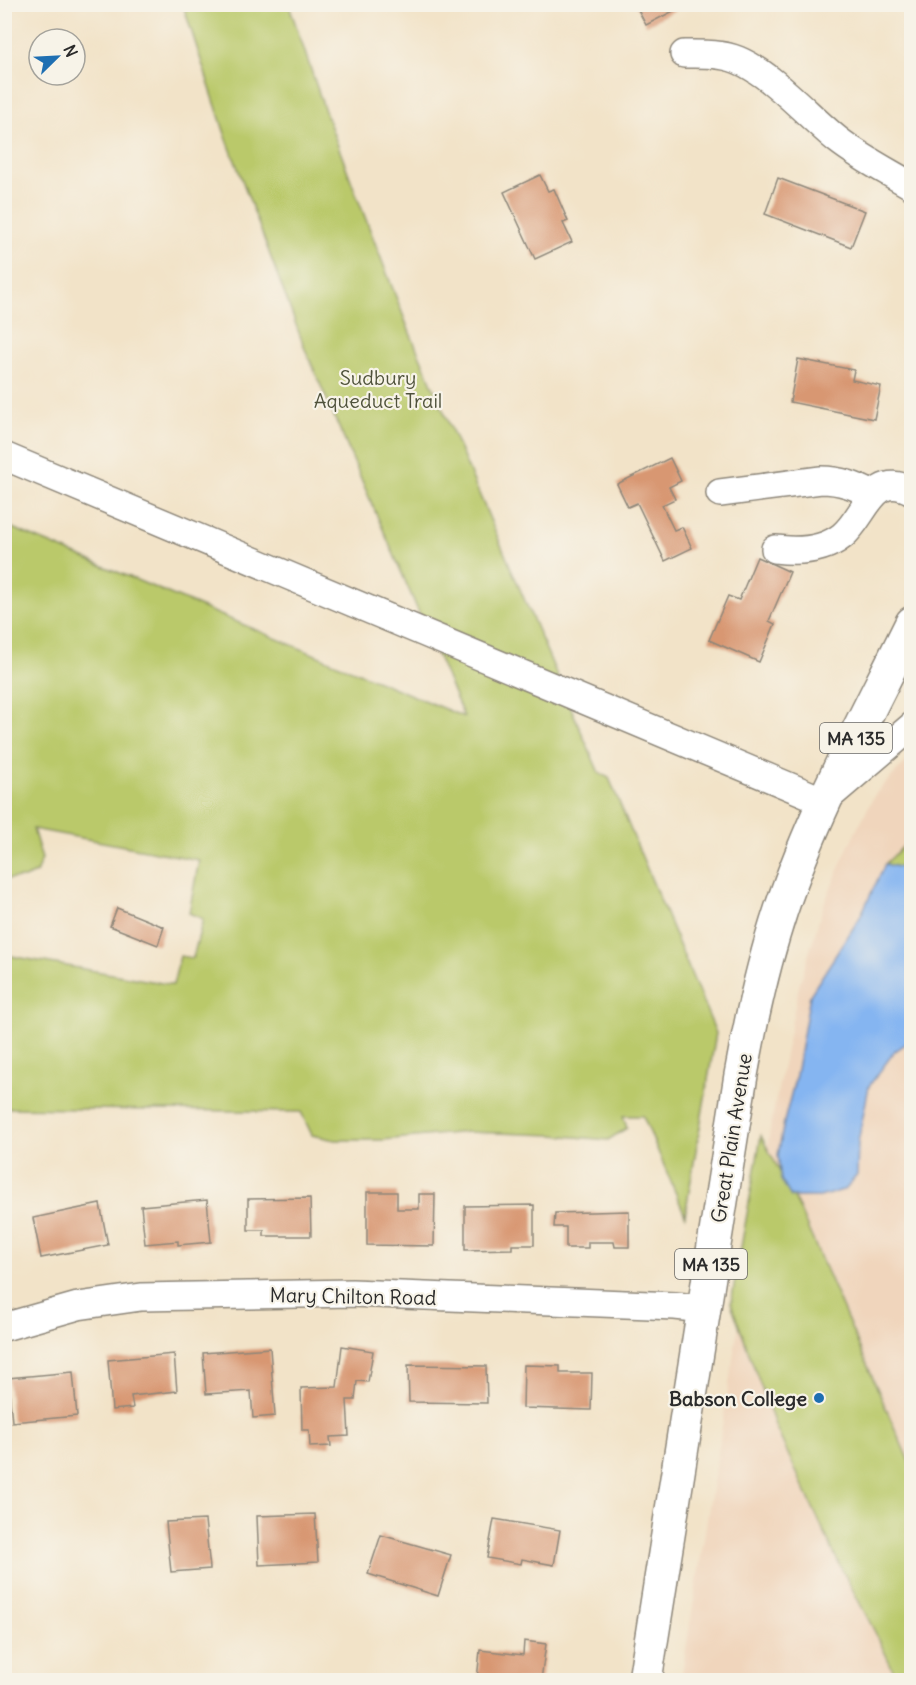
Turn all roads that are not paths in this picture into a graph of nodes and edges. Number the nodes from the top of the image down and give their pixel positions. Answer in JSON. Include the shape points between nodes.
{"nodes":[{"id":1,"x":684,"y":54,"type":"dead end"},
{"id":2,"x":912,"y":186,"type":"edge"},
{"id":3,"x":4,"y":456,"type":"edge"},
{"id":4,"x":912,"y":491,"type":"edge"},
{"id":5,"x":720,"y":493,"type":"dead end"},
{"id":6,"x":873,"y":495,"type":"junction"},
{"id":7,"x":775,"y":549,"type":"dead end"},
{"id":8,"x":912,"y":623,"type":"edge"},
{"id":9,"x":912,"y":726,"type":"edge"},
{"id":10,"x":825,"y":801,"type":"junction"},
{"id":11,"x":704,"y":1309,"type":"junction"},
{"id":12,"x":4,"y":1327,"type":"edge"},
{"id":13,"x":645,"y":1680,"type":"edge"}],
"edges":[{"from":1,"to":2,"type":"street","via":[[738,60],[770,80],[841,142]]},
{"from":3,"to":10,"type":"street"},
{"from":4,"to":6,"type":"street","via":[[891,485]]},
{"from":5,"to":6,"type":"street","via":[[835,480]]},
{"from":6,"to":7,"type":"street","via":[[851,527],[831,543],[806,551]]},
{"from":8,"to":10,"type":"main road","name":"Great Plain Avenue","number":"MA 135"},
{"from":9,"to":10,"type":"street"},
{"from":10,"to":11,"type":"main road","name":"Great Plain Avenue","number":"MA 135","via":[[781,910],[758,991]]},
{"from":11,"to":12,"type":"street","name":"Mary Chilton Road","via":[[352,1293],[152,1297],[78,1306]]},
{"from":11,"to":13,"type":"main road","name":"Great Plain Avenue","number":"MA 135"}]}
